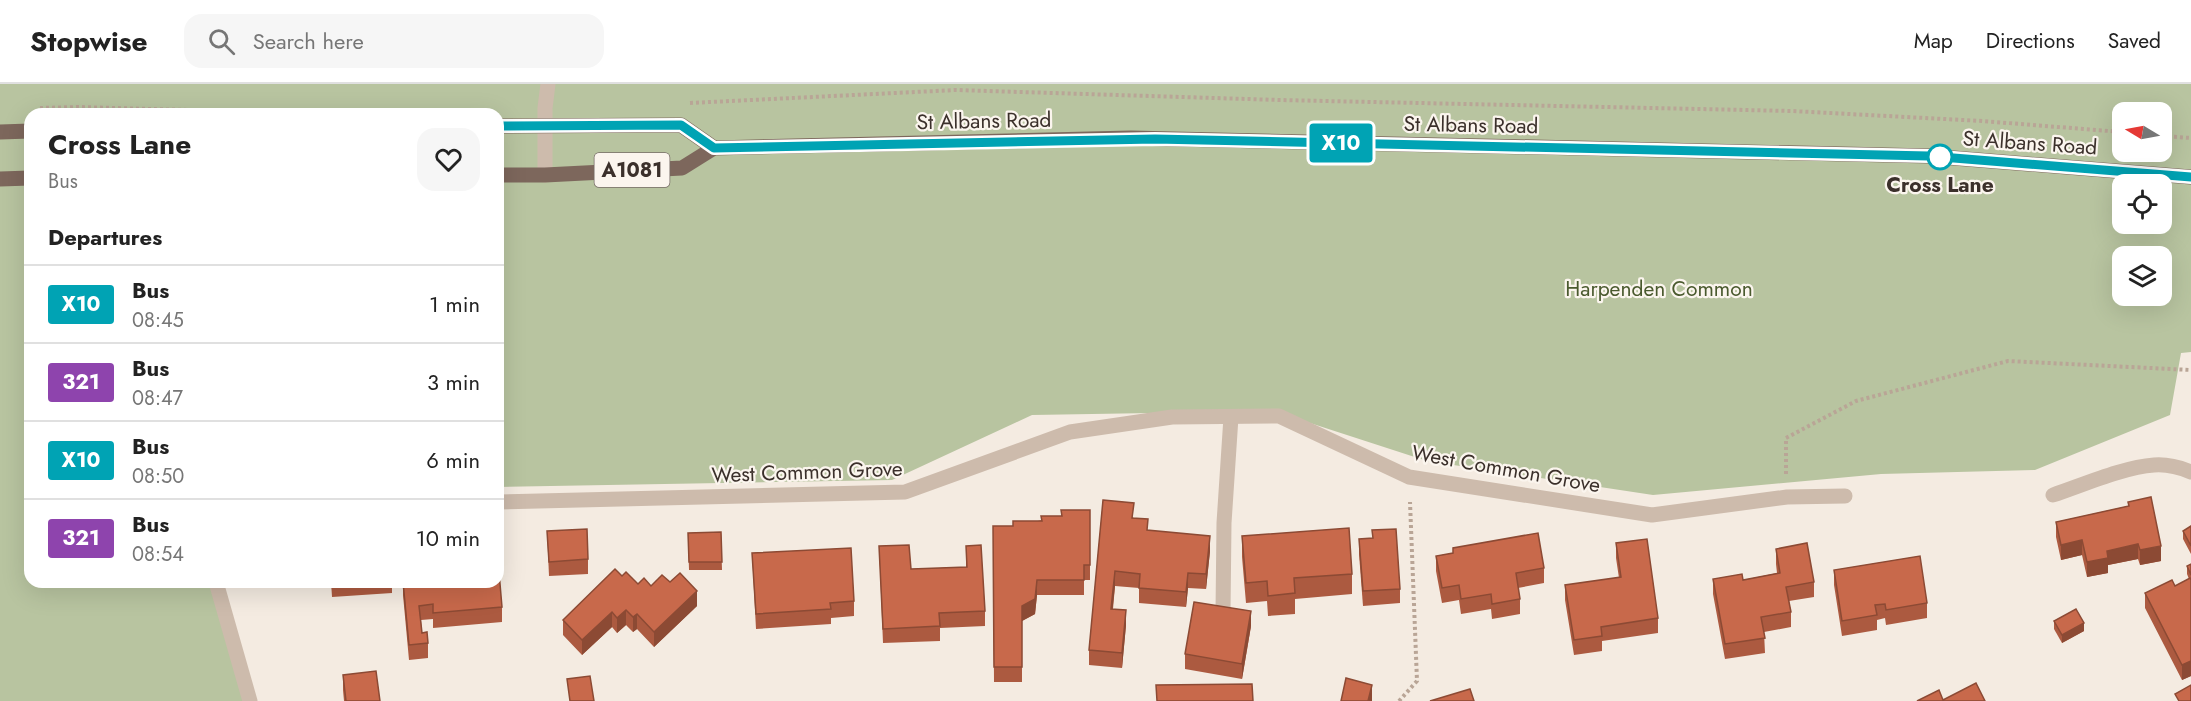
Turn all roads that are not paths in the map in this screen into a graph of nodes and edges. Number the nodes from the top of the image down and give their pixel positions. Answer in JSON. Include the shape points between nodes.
{"nodes":[{"id":1,"x":548,"y":84,"type":"edge"},
{"id":2,"x":504,"y":126,"type":"edge"},
{"id":3,"x":544,"y":126,"type":"junction"},
{"id":4,"x":24,"y":131,"type":"edge"},
{"id":5,"x":0,"y":132,"type":"edge"},
{"id":6,"x":714,"y":148,"type":"junction"},
{"id":7,"x":504,"y":175,"type":"edge"},
{"id":8,"x":545,"y":175,"type":"junction"},
{"id":9,"x":2191,"y":177,"type":"edge"},
{"id":10,"x":24,"y":178,"type":"edge"},
{"id":11,"x":0,"y":179,"type":"edge"},
{"id":12,"x":1231,"y":417,"type":"junction"},
{"id":13,"x":2191,"y":472,"type":"edge"},
{"id":14,"x":2053,"y":495,"type":"dead end"},
{"id":15,"x":1845,"y":496,"type":"dead end"},
{"id":16,"x":504,"y":502,"type":"edge"},
{"id":17,"x":218,"y":588,"type":"edge"},
{"id":18,"x":1223,"y":612,"type":"edge"},
{"id":19,"x":250,"y":701,"type":"edge"}],
"edges":[{"from":1,"to":3,"type":"street"},
{"from":2,"to":3,"type":"main road","number":"A1081"},
{"from":3,"to":6,"type":"main road","number":"A1081","via":[[681,125]]},
{"from":3,"to":8,"type":"street"},
{"from":4,"to":5,"type":"main road"},
{"from":6,"to":8,"type":"main road","number":"A1081","via":[[682,168]]},
{"from":6,"to":9,"type":"main road","name":"St Albans Road","via":[[1143,138],[1929,156]]},
{"from":7,"to":8,"type":"main road","number":"A1081"},
{"from":10,"to":11,"type":"main road"},
{"from":12,"to":15,"type":"street","name":"West Common Grove","via":[[1279,416],[1409,477],[1652,515],[1787,497]]},
{"from":12,"to":16,"type":"street","name":"West Common Grove","via":[[1172,417],[1070,432],[905,492]]},
{"from":12,"to":18,"type":"street"},
{"from":13,"to":14,"type":"street","via":[[2154,465]]},
{"from":17,"to":19,"type":"street"}]}
